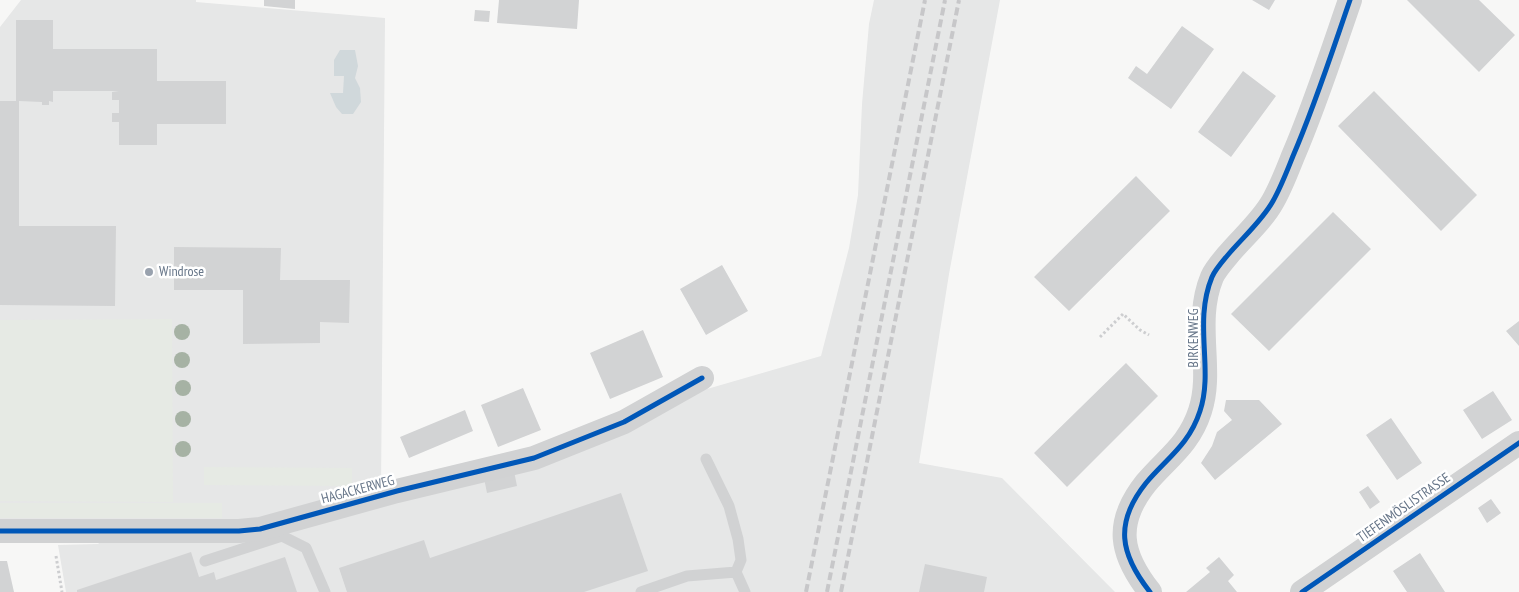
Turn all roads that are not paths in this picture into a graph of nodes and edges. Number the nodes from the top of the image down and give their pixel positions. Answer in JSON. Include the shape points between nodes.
{"nodes":[{"id":1,"x":1350,"y":0,"type":"edge"},
{"id":2,"x":702,"y":378,"type":"dead end"},
{"id":3,"x":1519,"y":443,"type":"edge"},
{"id":4,"x":706,"y":459,"type":"dead end"},
{"id":5,"x":0,"y":531,"type":"edge"},
{"id":6,"x":205,"y":561,"type":"dead end"},
{"id":7,"x":736,"y":572,"type":"junction"},
{"id":8,"x":325,"y":592,"type":"edge"},
{"id":9,"x":641,"y":592,"type":"edge"},
{"id":10,"x":745,"y":592,"type":"edge"},
{"id":11,"x":1150,"y":592,"type":"edge"},
{"id":12,"x":1302,"y":592,"type":"edge"}],
"edges":[{"from":1,"to":11,"type":"street","name":"BIRKENWEG","via":[[1308,121],[1273,201],[1212,276],[1205,299],[1203,325],[1205,388],[1193,429],[1146,484],[1130,510],[1125,533],[1127,555],[1134,571]]},
{"from":2,"to":5,"type":"street","name":"HAGACKERWEG","via":[[624,422],[534,458],[260,529]]},
{"from":3,"to":12,"type":"street","name":"TIEFENMÖSLISTRASSE"},
{"from":4,"to":7,"type":"lane","via":[[729,506],[738,539],[741,560]]},
{"from":6,"to":8,"type":"lane","via":[[282,536],[306,548]]},
{"from":7,"to":9,"type":"lane","via":[[687,576]]},
{"from":7,"to":10,"type":"lane"}]}
